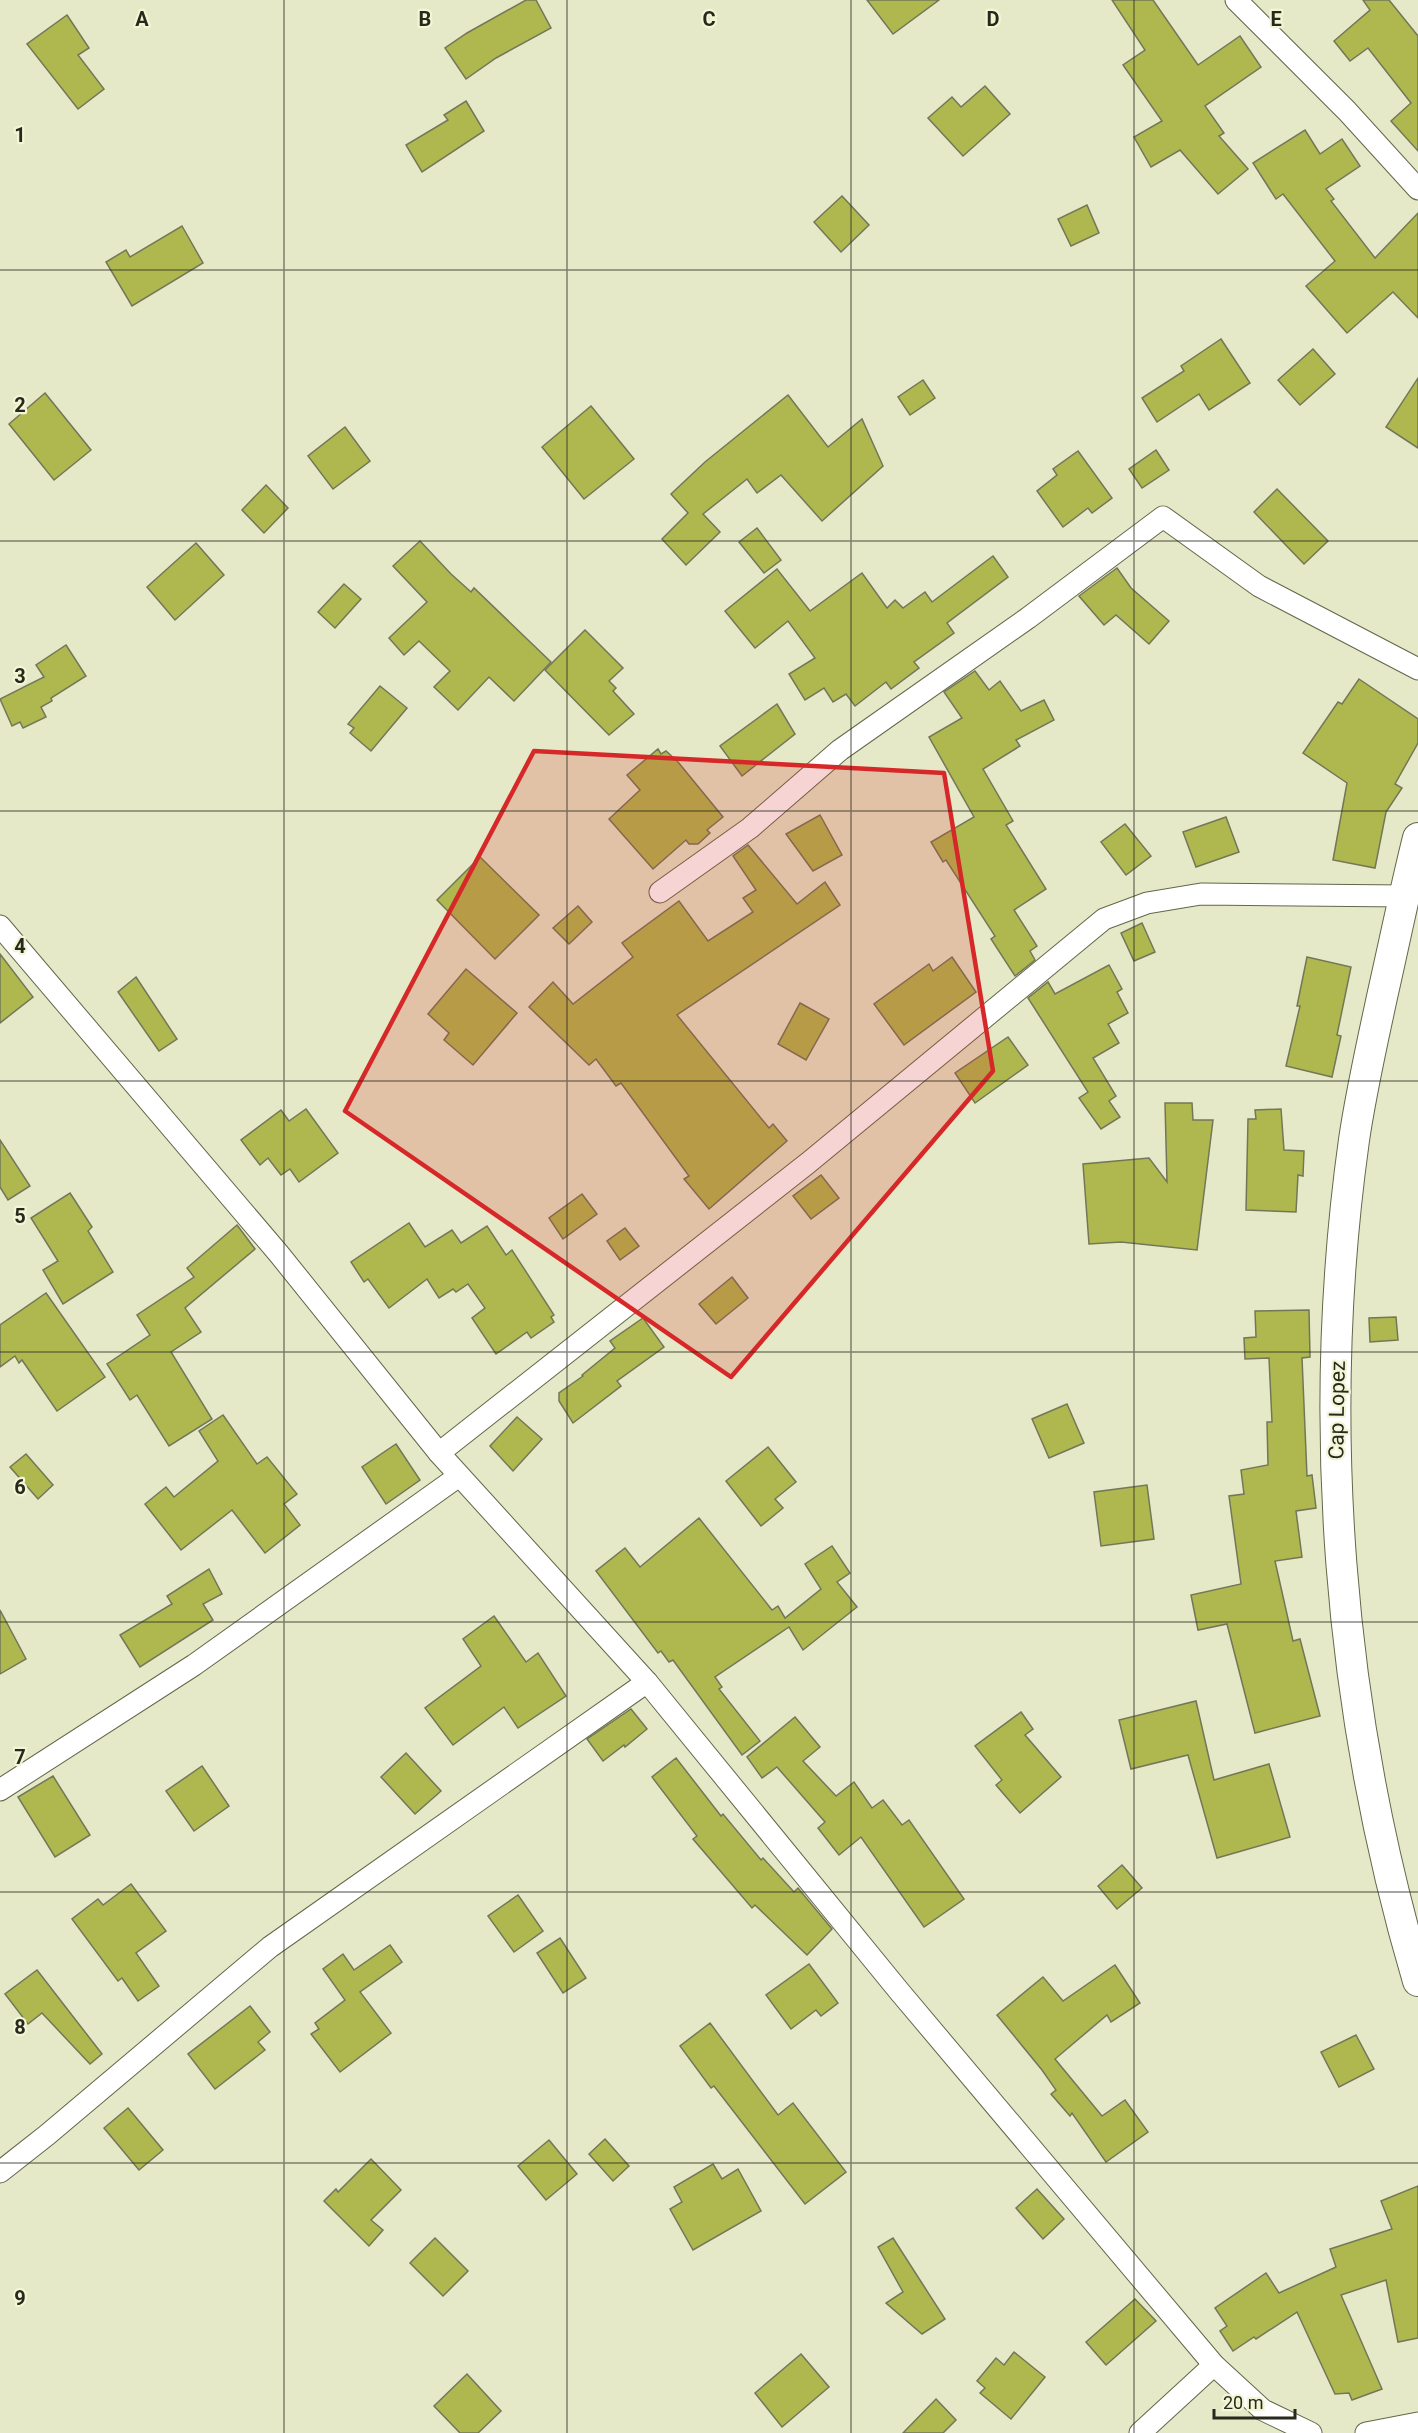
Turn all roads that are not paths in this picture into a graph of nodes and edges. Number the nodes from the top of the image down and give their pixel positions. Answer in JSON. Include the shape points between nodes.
{"nodes":[{"id":1,"x":1236,"y":0,"type":"edge"},
{"id":2,"x":1418,"y":189,"type":"edge"},
{"id":3,"x":1418,"y":669,"type":"edge"},
{"id":4,"x":1418,"y":838,"type":"edge"},
{"id":5,"x":660,"y":892,"type":"dead end"},
{"id":6,"x":1404,"y":896,"type":"junction"},
{"id":7,"x":0,"y":926,"type":"edge"},
{"id":8,"x":439,"y":1453,"type":"junction"},
{"id":9,"x":459,"y":1476,"type":"junction"},
{"id":10,"x":647,"y":1682,"type":"junction"},
{"id":11,"x":0,"y":1790,"type":"edge"},
{"id":12,"x":1418,"y":1981,"type":"edge"},
{"id":13,"x":0,"y":2172,"type":"edge"},
{"id":14,"x":1214,"y":2365,"type":"junction"},
{"id":15,"x":1418,"y":2423,"type":"edge"},
{"id":16,"x":1140,"y":2433,"type":"edge"},
{"id":17,"x":1311,"y":2433,"type":"edge"},
{"id":18,"x":1366,"y":2433,"type":"edge"}],
"edges":[{"from":1,"to":2,"type":"street"},
{"from":3,"to":5,"type":"street","via":[[1259,586],[1163,517],[840,750],[750,828]]},
{"from":4,"to":6,"type":"street","name":"Cap Lopez"},
{"from":6,"to":8,"type":"street","via":[[1201,894],[1147,903],[1104,919],[799,1170]]},
{"from":6,"to":12,"type":"street","name":"Cap Lopez","via":[[1354,1138],[1344,1230],[1335,1433],[1344,1604],[1364,1743],[1383,1842]]},
{"from":7,"to":8,"type":"street","via":[[279,1254]]},
{"from":8,"to":9,"type":"street"},
{"from":9,"to":10,"type":"street"},
{"from":9,"to":11,"type":"street","via":[[195,1665]]},
{"from":10,"to":13,"type":"street","via":[[270,1947]]},
{"from":10,"to":14,"type":"street","via":[[899,1991]]},
{"from":14,"to":16,"type":"street"},
{"from":14,"to":17,"type":"street","via":[[1263,2410]]},
{"from":15,"to":18,"type":"street"}]}
